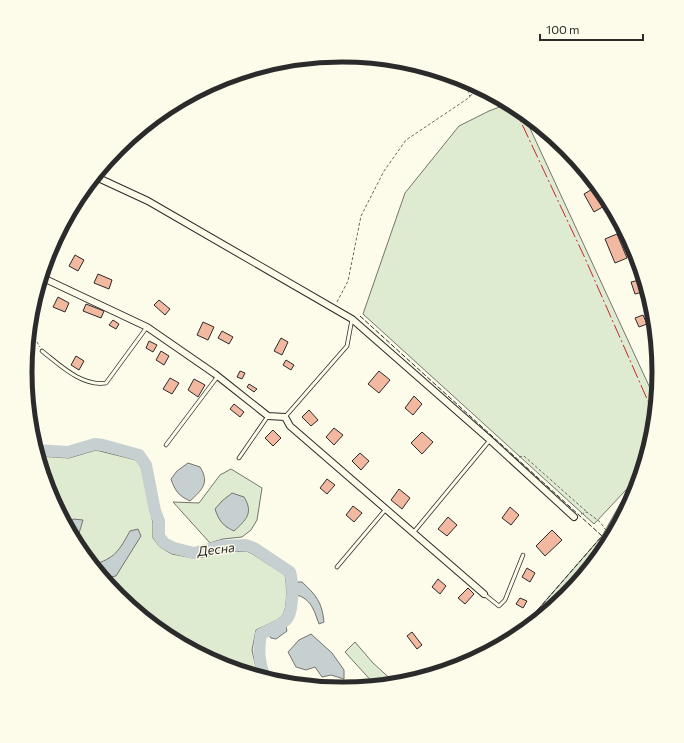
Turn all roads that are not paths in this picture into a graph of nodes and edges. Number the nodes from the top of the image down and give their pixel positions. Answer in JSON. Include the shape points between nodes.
{"nodes":[{"id":1,"x":100,"y":179,"type":"edge"},
{"id":2,"x":46,"y":279,"type":"edge"},
{"id":3,"x":352,"y":319,"type":"junction"},
{"id":4,"x":147,"y":327,"type":"junction"},
{"id":5,"x":42,"y":351,"type":"road end"},
{"id":6,"x":218,"y":376,"type":"junction"},
{"id":7,"x":268,"y":416,"type":"junction"},
{"id":8,"x":285,"y":417,"type":"junction"},
{"id":9,"x":490,"y":440,"type":"junction"},
{"id":10,"x":166,"y":445,"type":"dead end"},
{"id":11,"x":239,"y":458,"type":"dead end"},
{"id":12,"x":386,"y":509,"type":"junction"},
{"id":13,"x":574,"y":517,"type":"road end"},
{"id":14,"x":413,"y":533,"type":"junction"},
{"id":15,"x":523,"y":555,"type":"dead end"},
{"id":16,"x":337,"y":567,"type":"dead end"},
{"id":17,"x":484,"y":594,"type":"joint"}],
"edges":[{"from":1,"to":3,"type":"street","via":[[148,202]]},
{"from":2,"to":4,"type":"street"},
{"from":3,"to":8,"type":"lane","via":[[347,346]]},
{"from":3,"to":9,"type":"street"},
{"from":4,"to":5,"type":"lane","via":[[106,383],[97,385],[77,377]]},
{"from":4,"to":6,"type":"street"},
{"from":6,"to":7,"type":"street"},
{"from":6,"to":10,"type":"lane"},
{"from":7,"to":8,"type":"street"},
{"from":7,"to":11,"type":"lane"},
{"from":8,"to":12,"type":"street","via":[[290,426]]},
{"from":9,"to":13,"type":"street"},
{"from":9,"to":14,"type":"lane"},
{"from":12,"to":14,"type":"street"},
{"from":12,"to":16,"type":"lane"},
{"from":14,"to":17,"type":"street"},
{"from":15,"to":17,"type":"lane","via":[[505,600],[499,606]]}]}
